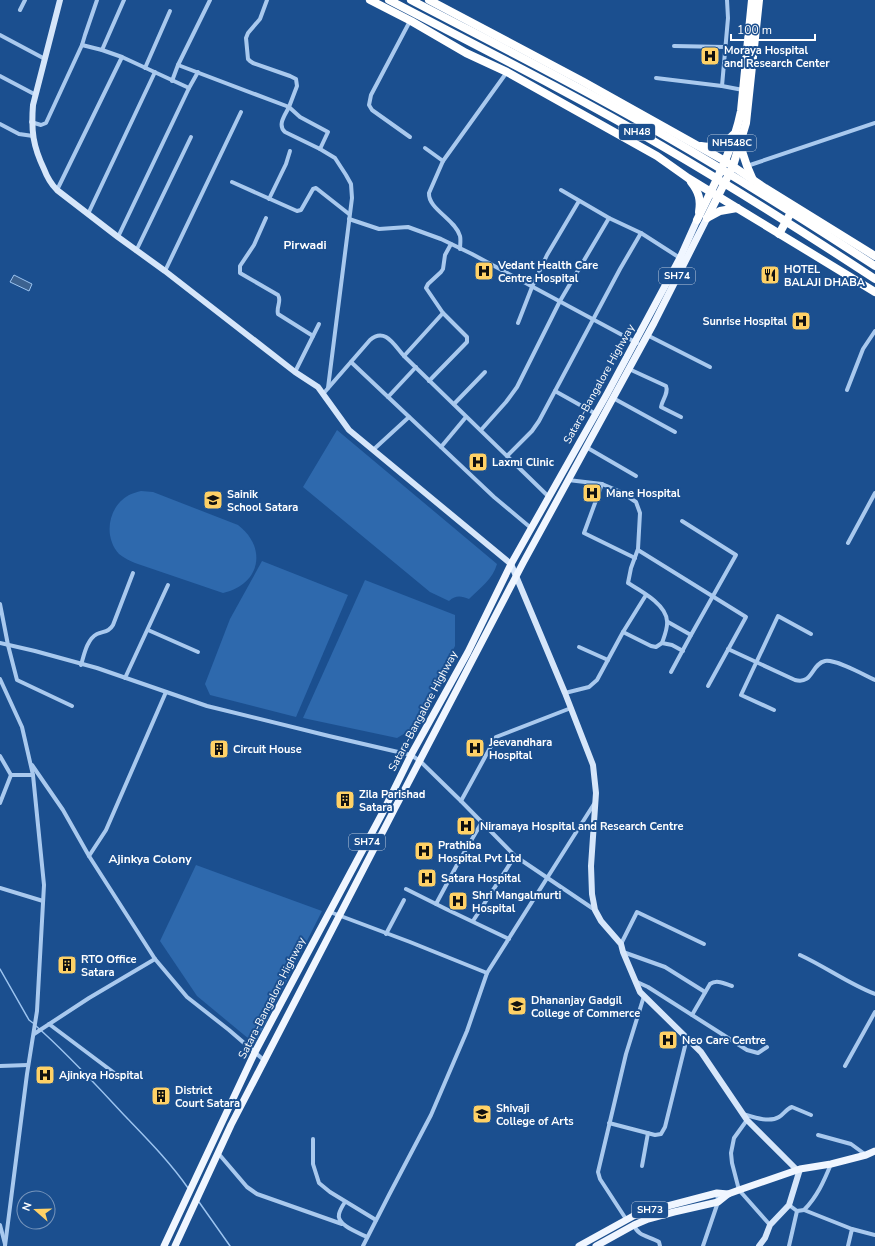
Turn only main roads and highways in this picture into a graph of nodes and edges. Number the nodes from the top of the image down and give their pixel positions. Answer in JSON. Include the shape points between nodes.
{"nodes":[{"id":1,"x":370,"y":0,"type":"edge"},
{"id":2,"x":390,"y":0,"type":"edge"},
{"id":3,"x":411,"y":0,"type":"edge"},
{"id":4,"x":429,"y":0,"type":"edge"},
{"id":5,"x":752,"y":0,"type":"edge"},
{"id":6,"x":759,"y":0,"type":"edge"},
{"id":7,"x":738,"y":124,"type":"junction"},
{"id":8,"x":696,"y":145,"type":"junction"},
{"id":9,"x":740,"y":145,"type":"junction"},
{"id":10,"x":725,"y":161,"type":"junction"},
{"id":11,"x":732,"y":166,"type":"junction"},
{"id":12,"x":688,"y":178,"type":"junction"},
{"id":13,"x":753,"y":180,"type":"junction"},
{"id":14,"x":714,"y":194,"type":"junction"},
{"id":15,"x":795,"y":206,"type":"junction"},
{"id":16,"x":737,"y":208,"type":"junction"},
{"id":17,"x":707,"y":218,"type":"junction"},
{"id":18,"x":697,"y":220,"type":"junction"},
{"id":19,"x":779,"y":234,"type":"junction"},
{"id":20,"x":875,"y":256,"type":"edge"},
{"id":21,"x":875,"y":266,"type":"edge"},
{"id":22,"x":875,"y":279,"type":"edge"},
{"id":23,"x":875,"y":292,"type":"edge"},
{"id":24,"x":638,"y":344,"type":"junction"},
{"id":25,"x":875,"y":1151,"type":"edge"},
{"id":26,"x":728,"y":1194,"type":"junction"},
{"id":27,"x":605,"y":1244,"type":"edge"},
{"id":28,"x":164,"y":1246,"type":"edge"},
{"id":29,"x":175,"y":1246,"type":"edge"},
{"id":30,"x":579,"y":1246,"type":"edge"},
{"id":31,"x":596,"y":1246,"type":"edge"}],
"edges":[{"from":1,"to":12,"type":"highway","via":[[466,53],[507,72],[654,154]]},
{"from":2,"to":22,"type":"highway","number":"NH48","bridge":true,"via":[[661,145],[757,202]]},
{"from":3,"to":21,"type":"highway","number":"NH48","bridge":true,"via":[[666,136],[762,193]]},
{"from":4,"to":8,"type":"highway"},
{"from":5,"to":7,"type":"highway","number":"NH548C"},
{"from":6,"to":9,"type":"highway","number":"NH548C","via":[[748,113]]},
{"from":7,"to":8,"type":"highway","via":[[732,136],[724,143],[705,147]]},
{"from":7,"to":10,"type":"highway","number":"NH548C"},
{"from":8,"to":10,"type":"highway"},
{"from":9,"to":11,"type":"highway","number":"NH548C"},
{"from":9,"to":13,"type":"highway"},
{"from":10,"to":11,"type":"highway"},
{"from":10,"to":14,"type":"highway","number":"NH548C"},
{"from":11,"to":13,"type":"highway"},
{"from":11,"to":14,"type":"highway","number":"NH548C"},
{"from":12,"to":14,"type":"highway"},
{"from":12,"to":18,"type":"highway","via":[[700,197]]},
{"from":13,"to":15,"type":"highway"},
{"from":14,"to":16,"type":"highway"},
{"from":14,"to":17,"type":"highway","name":"Satara-Bangalore Highway","number":"SH74"},
{"from":14,"to":18,"type":"highway","name":"Satara-Bangalore Highway","number":"SH74"},
{"from":15,"to":19,"type":"highway"},
{"from":15,"to":20,"type":"highway"},
{"from":16,"to":17,"type":"highway","via":[[720,211]]},
{"from":16,"to":19,"type":"highway"},
{"from":17,"to":24,"type":"main road","name":"Satara-Bangalore Highway","number":"SH74","via":[[647,335]]},
{"from":18,"to":24,"type":"main road","name":"Satara-Bangalore Highway","number":"SH74"},
{"from":19,"to":23,"type":"highway"},
{"from":24,"to":28,"type":"main road","name":"Satara-Bangalore Highway","number":"SH74","via":[[511,564],[468,652],[255,1052]]},
{"from":24,"to":29,"type":"main road","name":"Satara-Bangalore Highway","number":"SH74","via":[[630,369],[516,576],[339,916],[218,1153]]},
{"from":25,"to":26,"type":"main road","number":"SH73","via":[[799,1170]]},
{"from":26,"to":27,"type":"main road","number":"SH73","via":[[718,1202],[648,1219]]},
{"from":26,"to":30,"type":"main road","number":"SH73","via":[[717,1193],[648,1210],[626,1219]]},
{"from":27,"to":31,"type":"main road","number":"SH73"}]}
